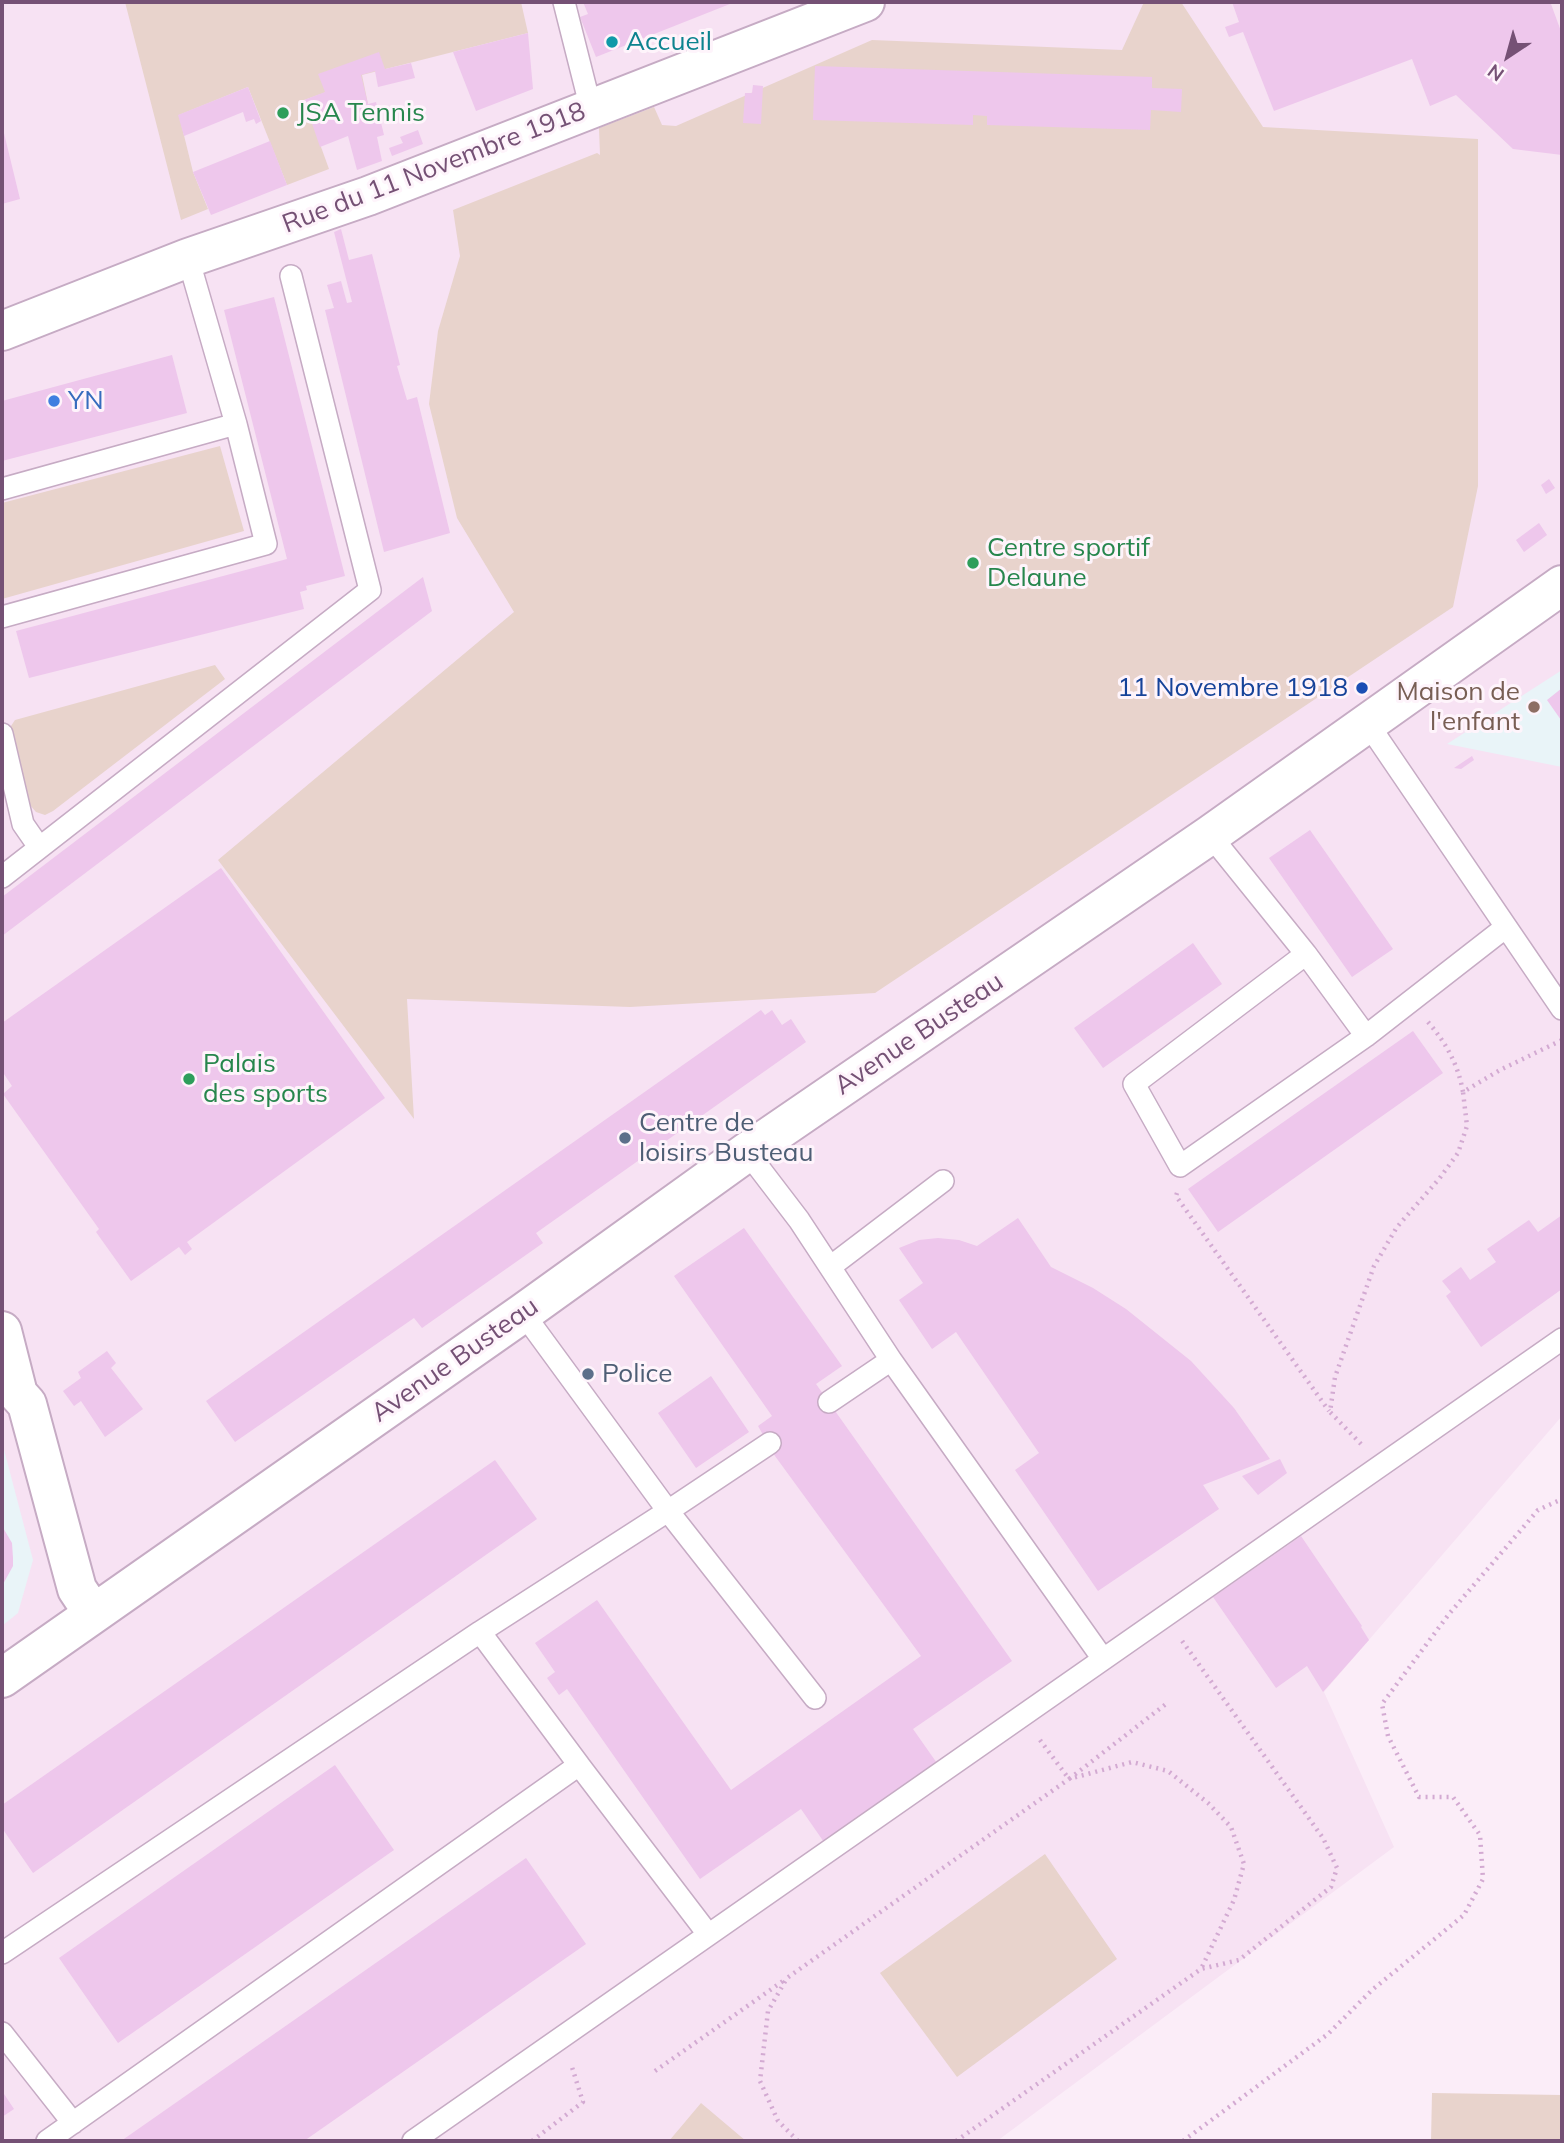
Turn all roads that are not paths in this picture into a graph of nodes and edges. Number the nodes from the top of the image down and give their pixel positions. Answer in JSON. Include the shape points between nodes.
{"nodes":[{"id":1,"x":564,"y":2,"type":"edge"},
{"id":2,"x":864,"y":2,"type":"edge"},
{"id":3,"x":591,"y":109,"type":"junction"},
{"id":4,"x":188,"y":258,"type":"junction"},
{"id":5,"x":291,"y":276,"type":"dead end"},
{"id":6,"x":2,"y":331,"type":"edge"},
{"id":7,"x":236,"y":425,"type":"junction"},
{"id":8,"x":2,"y":489,"type":"edge"},
{"id":9,"x":1562,"y":585,"type":"edge"},
{"id":10,"x":2,"y":617,"type":"edge"},
{"id":11,"x":1368,"y":724,"type":"junction"},
{"id":12,"x":2,"y":734,"type":"edge"},
{"id":13,"x":1210,"y":835,"type":"junction"},
{"id":14,"x":39,"y":847,"type":"junction"},
{"id":15,"x":2,"y":877,"type":"edge"},
{"id":16,"x":1507,"y":928,"type":"junction"},
{"id":17,"x":1306,"y":954,"type":"junction"},
{"id":18,"x":1562,"y":1009,"type":"edge"},
{"id":19,"x":1366,"y":1036,"type":"junction"},
{"id":20,"x":747,"y":1152,"type":"junction"},
{"id":21,"x":943,"y":1181,"type":"dead end"},
{"id":22,"x":830,"y":1267,"type":"junction"},
{"id":23,"x":523,"y":1313,"type":"junction"},
{"id":24,"x":2,"y":1331,"type":"edge"},
{"id":25,"x":1562,"y":1339,"type":"edge"},
{"id":26,"x":891,"y":1360,"type":"junction"},
{"id":27,"x":829,"y":1402,"type":"dead end"},
{"id":28,"x":769,"y":1443,"type":"dead end"},
{"id":29,"x":668,"y":1511,"type":"junction"},
{"id":30,"x":93,"y":1613,"type":"junction"},
{"id":31,"x":480,"y":1632,"type":"junction"},
{"id":32,"x":1103,"y":1659,"type":"junction"},
{"id":33,"x":2,"y":1678,"type":"edge"},
{"id":34,"x":815,"y":1698,"type":"dead end"},
{"id":35,"x":579,"y":1765,"type":"junction"},
{"id":36,"x":709,"y":1934,"type":"junction"},
{"id":37,"x":2,"y":1954,"type":"edge"},
{"id":38,"x":2,"y":2033,"type":"edge"},
{"id":39,"x":73,"y":2123,"type":"junction"},
{"id":40,"x":47,"y":2141,"type":"edge"},
{"id":41,"x":413,"y":2141,"type":"edge"}],
"edges":[{"from":1,"to":3,"type":"lane"},
{"from":2,"to":3,"type":"street","name":"Rue du 11 Novembre 1918"},
{"from":3,"to":4,"type":"street","name":"Rue du 11 Novembre 1918","via":[[368,196]]},
{"from":4,"to":6,"type":"street","name":"Rue du 11 Novembre 1918"},
{"from":4,"to":7,"type":"lane"},
{"from":5,"to":14,"type":"lane","via":[[370,590]]},
{"from":7,"to":8,"type":"lane"},
{"from":7,"to":10,"type":"lane","via":[[266,544]]},
{"from":9,"to":11,"type":"street","name":"Avenue Busteau"},
{"from":11,"to":13,"type":"street","name":"Avenue Busteau"},
{"from":11,"to":16,"type":"lane"},
{"from":12,"to":14,"type":"lane","via":[[23,824]]},
{"from":13,"to":17,"type":"lane"},
{"from":13,"to":20,"type":"street","name":"Avenue Busteau"},
{"from":14,"to":15,"type":"lane"},
{"from":16,"to":18,"type":"lane"},
{"from":16,"to":19,"type":"lane"},
{"from":17,"to":19,"type":"lane"},
{"from":17,"to":19,"type":"lane","via":[[1134,1084],[1180,1166]]},
{"from":20,"to":22,"type":"lane"},
{"from":20,"to":23,"type":"street","name":"Avenue Busteau"},
{"from":21,"to":22,"type":"lane"},
{"from":22,"to":26,"type":"lane"},
{"from":23,"to":29,"type":"lane"},
{"from":23,"to":30,"type":"street","name":"Avenue Busteau"},
{"from":24,"to":30,"type":"street","via":[[18,1394],[27,1404],[77,1589]]},
{"from":25,"to":32,"type":"lane"},
{"from":26,"to":27,"type":"lane"},
{"from":26,"to":32,"type":"lane"},
{"from":28,"to":29,"type":"lane"},
{"from":29,"to":31,"type":"lane"},
{"from":29,"to":34,"type":"lane"},
{"from":30,"to":33,"type":"street","name":"Avenue Busteau"},
{"from":31,"to":35,"type":"lane"},
{"from":31,"to":37,"type":"lane"},
{"from":32,"to":36,"type":"lane"},
{"from":35,"to":36,"type":"lane"},
{"from":35,"to":39,"type":"lane"},
{"from":36,"to":41,"type":"lane"},
{"from":38,"to":39,"type":"lane"},
{"from":39,"to":40,"type":"lane"}]}
